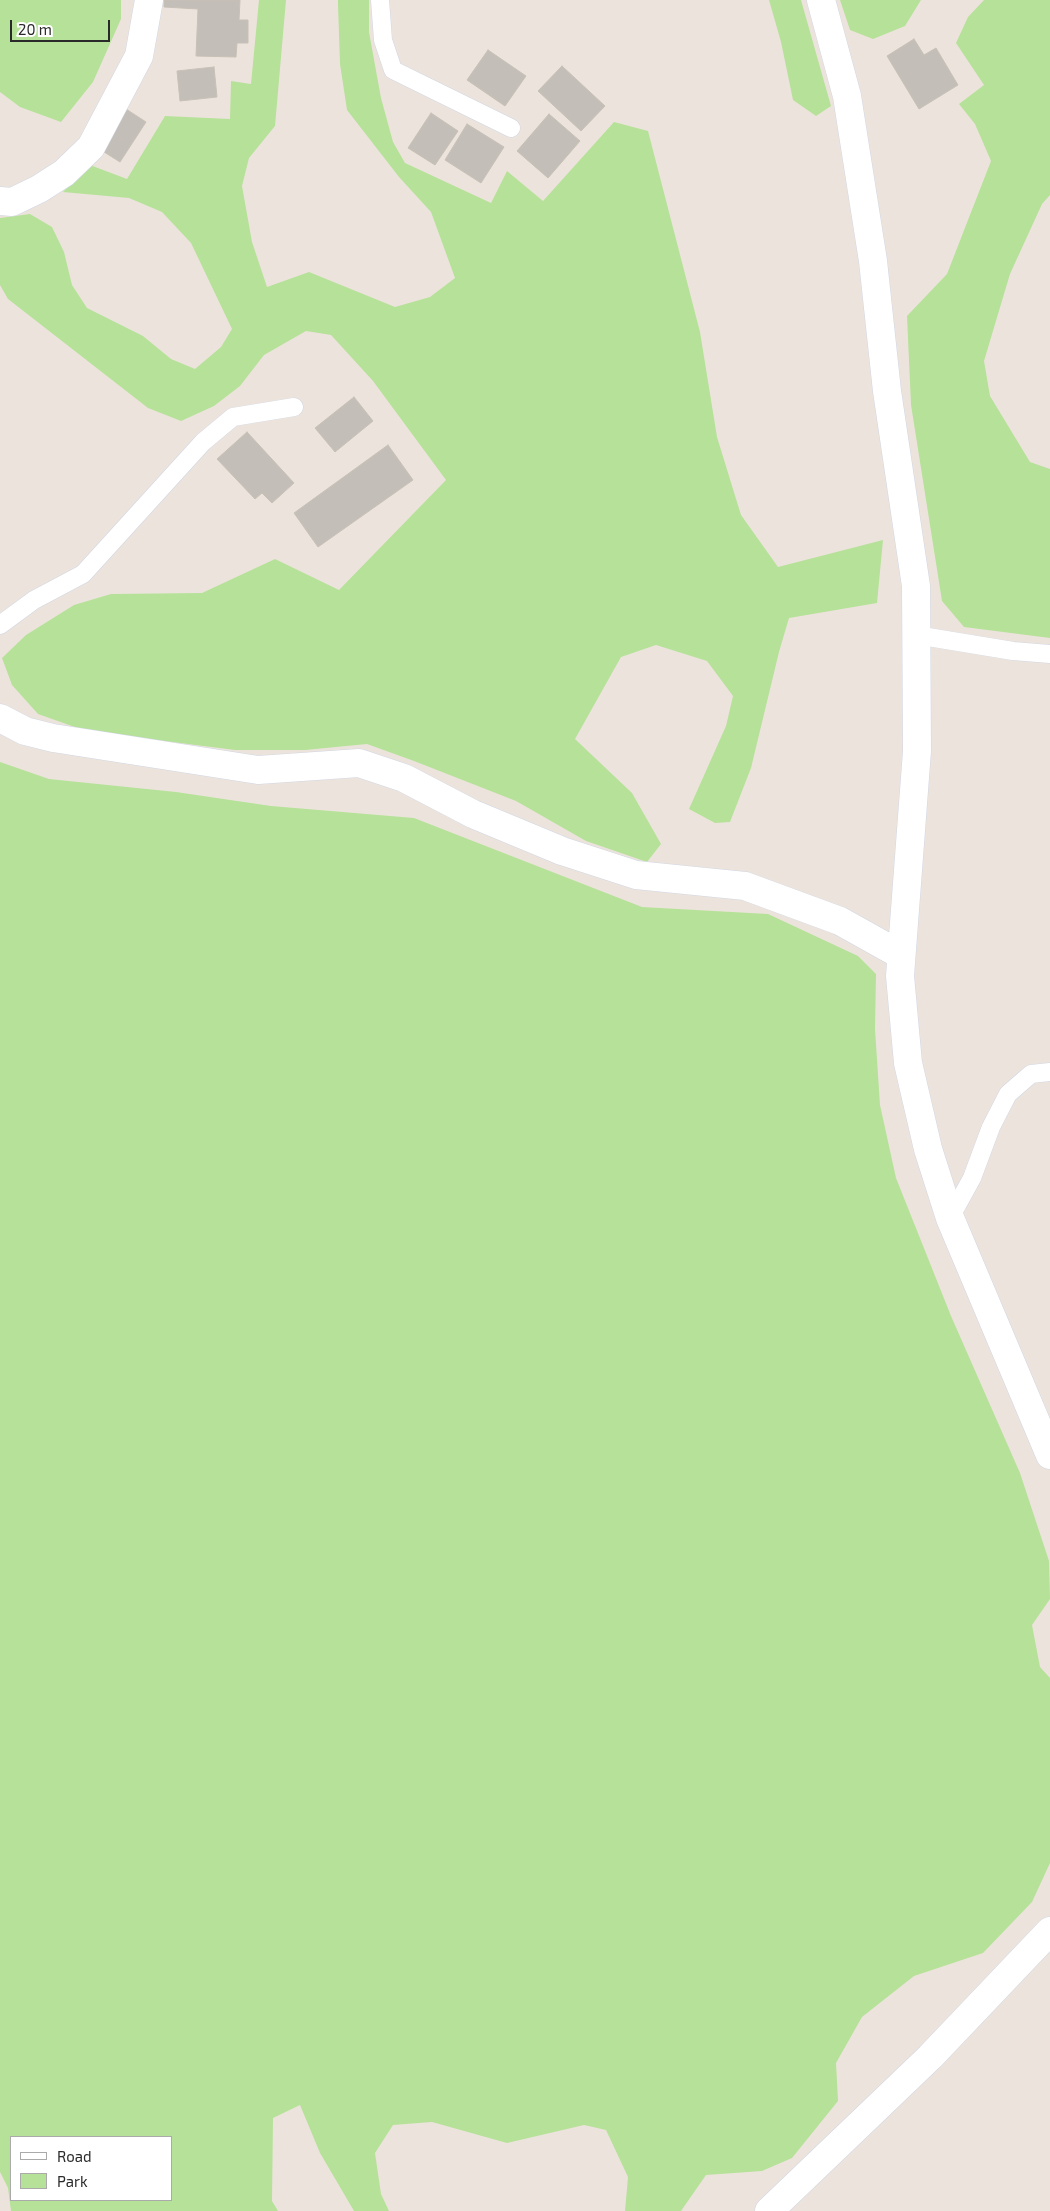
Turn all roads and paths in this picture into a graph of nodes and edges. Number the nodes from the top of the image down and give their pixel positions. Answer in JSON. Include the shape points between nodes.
{"nodes":[{"id":1,"x":149,"y":0,"type":"edge"},
{"id":2,"x":380,"y":0,"type":"edge"},
{"id":3,"x":821,"y":0,"type":"edge"},
{"id":4,"x":511,"y":128,"type":"dead end"},
{"id":5,"x":0,"y":201,"type":"edge"},
{"id":6,"x":294,"y":407,"type":"dead end"},
{"id":7,"x":0,"y":625,"type":"edge"},
{"id":8,"x":916,"y":635,"type":"junction"},
{"id":9,"x":1050,"y":654,"type":"edge"},
{"id":10,"x":0,"y":718,"type":"edge"},
{"id":11,"x":902,"y":954,"type":"junction"},
{"id":12,"x":1050,"y":1072,"type":"edge"},
{"id":13,"x":950,"y":1218,"type":"junction"},
{"id":14,"x":1050,"y":1455,"type":"edge"},
{"id":15,"x":1050,"y":1931,"type":"edge"},
{"id":16,"x":769,"y":2211,"type":"edge"}],
"edges":[{"from":1,"to":5,"type":"street","via":[[139,56],[91,147],[64,173],[39,189],[12,202]]},
{"from":2,"to":4,"type":"lane","via":[[383,40],[393,70]]},
{"from":3,"to":8,"type":"street","via":[[847,96],[873,262],[887,392],[916,586]]},
{"from":6,"to":7,"type":"lane","via":[[233,417],[203,442],[83,574],[34,600]]},
{"from":8,"to":9,"type":"lane"},
{"from":8,"to":11,"type":"street","via":[[917,751]]},
{"from":10,"to":11,"type":"street","via":[[24,731],[53,738],[258,770],[359,763],[404,778],[473,814],[562,851],[636,875],[745,886],[840,921]]},
{"from":11,"to":13,"type":"street","via":[[900,976],[908,1063],[928,1149]]},
{"from":12,"to":13,"type":"lane","via":[[1031,1074],[1008,1094],[991,1127],[972,1178]]},
{"from":13,"to":14,"type":"street"},
{"from":15,"to":16,"type":"street","via":[[930,2057]]}]}
